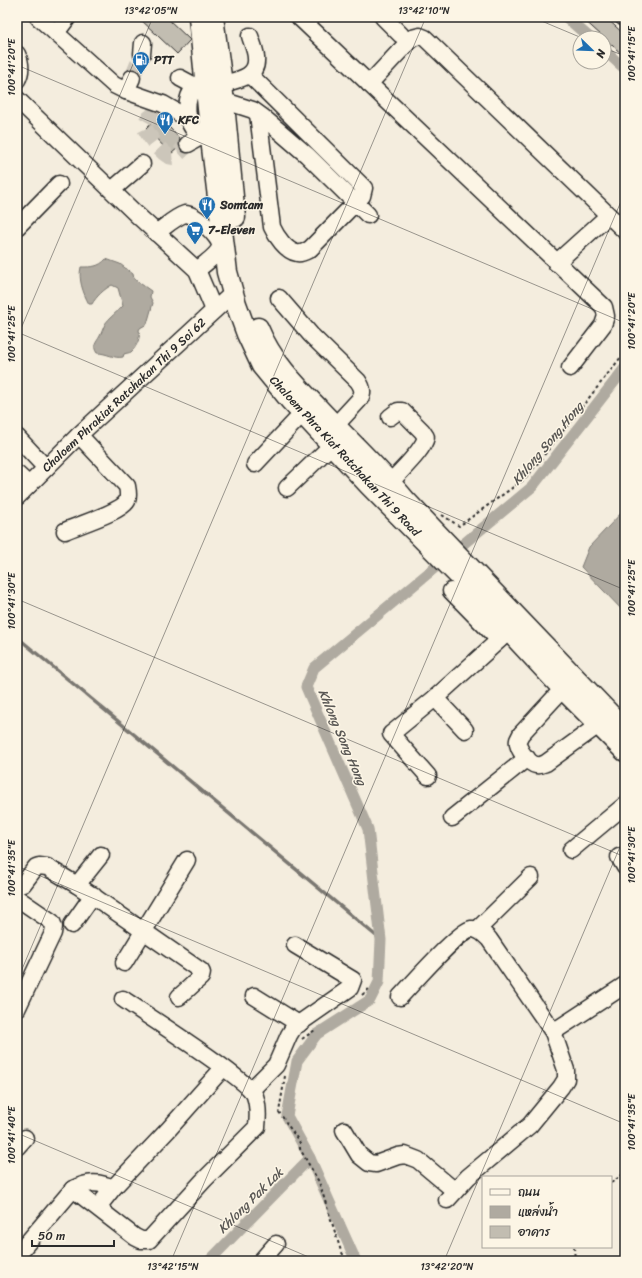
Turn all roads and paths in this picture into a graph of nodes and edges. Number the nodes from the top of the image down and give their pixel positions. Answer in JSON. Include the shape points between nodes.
{"nodes":[{"id":1,"x":38,"y":17,"type":"edge"},
{"id":2,"x":68,"y":17,"type":"edge"},
{"id":3,"x":199,"y":17,"type":"edge"},
{"id":4,"x":213,"y":17,"type":"edge"},
{"id":5,"x":299,"y":17,"type":"edge"},
{"id":6,"x":383,"y":17,"type":"edge"},
{"id":7,"x":56,"y":33,"type":"junction"},
{"id":8,"x":401,"y":34,"type":"dead end"},
{"id":9,"x":250,"y":36,"type":"dead end"},
{"id":10,"x":17,"y":54,"type":"edge"},
{"id":11,"x":250,"y":74,"type":"junction"},
{"id":12,"x":180,"y":78,"type":"dead end"},
{"id":13,"x":17,"y":80,"type":"edge"},
{"id":14,"x":369,"y":84,"type":"junction"},
{"id":15,"x":211,"y":88,"type":"junction"},
{"id":16,"x":17,"y":99,"type":"edge"},
{"id":17,"x":258,"y":114,"type":"junction"},
{"id":18,"x":188,"y":119,"type":"junction"},
{"id":19,"x":207,"y":138,"type":"junction"},
{"id":20,"x":188,"y":144,"type":"tunnel mouth"},
{"id":21,"x":142,"y":164,"type":"dead end"},
{"id":22,"x":59,"y":184,"type":"dead end"},
{"id":23,"x":112,"y":190,"type":"junction"},
{"id":24,"x":356,"y":203,"type":"junction"},
{"id":25,"x":368,"y":216,"type":"dead end"},
{"id":26,"x":608,"y":216,"type":"junction"},
{"id":27,"x":17,"y":227,"type":"edge"},
{"id":28,"x":625,"y":231,"type":"edge"},
{"id":29,"x":156,"y":233,"type":"junction"},
{"id":30,"x":556,"y":263,"type":"junction"},
{"id":31,"x":197,"y":270,"type":"junction"},
{"id":32,"x":238,"y":290,"type":"junction"},
{"id":33,"x":279,"y":298,"type":"dead end"},
{"id":34,"x":214,"y":310,"type":"junction"},
{"id":35,"x":625,"y":352,"type":"edge"},
{"id":36,"x":570,"y":368,"type":"dead end"},
{"id":37,"x":303,"y":413,"type":"junction"},
{"id":38,"x":390,"y":418,"type":"dead end"},
{"id":39,"x":79,"y":435,"type":"junction"},
{"id":40,"x":334,"y":435,"type":"junction"},
{"id":41,"x":17,"y":437,"type":"edge"},
{"id":42,"x":255,"y":464,"type":"dead end"},
{"id":43,"x":46,"y":468,"type":"junction"},
{"id":44,"x":17,"y":474,"type":"edge"},
{"id":45,"x":391,"y":482,"type":"junction"},
{"id":46,"x":29,"y":485,"type":"junction"},
{"id":47,"x":287,"y":488,"type":"dead end"},
{"id":48,"x":17,"y":497,"type":"edge"},
{"id":49,"x":401,"y":506,"type":"junction"},
{"id":50,"x":442,"y":515,"type":"dead end"},
{"id":51,"x":65,"y":531,"type":"dead end"},
{"id":52,"x":450,"y":591,"type":"dead end"},
{"id":53,"x":492,"y":599,"type":"junction"},
{"id":54,"x":504,"y":636,"type":"junction"},
{"id":55,"x":569,"y":683,"type":"junction"},
{"id":56,"x":435,"y":698,"type":"junction"},
{"id":57,"x":605,"y":720,"type":"junction"},
{"id":58,"x":464,"y":730,"type":"dead end"},
{"id":59,"x":625,"y":730,"type":"edge"},
{"id":60,"x":625,"y":751,"type":"edge"},
{"id":61,"x":527,"y":758,"type":"junction"},
{"id":62,"x":428,"y":776,"type":"dead end"},
{"id":63,"x":625,"y":805,"type":"edge"},
{"id":64,"x":452,"y":818,"type":"dead end"},
{"id":65,"x":571,"y":850,"type":"dead end"},
{"id":66,"x":101,"y":855,"type":"dead end"},
{"id":67,"x":187,"y":860,"type":"dead end"},
{"id":68,"x":531,"y":877,"type":"dead end"},
{"id":69,"x":77,"y":885,"type":"junction"},
{"id":70,"x":17,"y":886,"type":"edge"},
{"id":71,"x":93,"y":895,"type":"junction"},
{"id":72,"x":17,"y":898,"type":"edge"},
{"id":73,"x":72,"y":925,"type":"dead end"},
{"id":74,"x":472,"y":929,"type":"junction"},
{"id":75,"x":144,"y":931,"type":"junction"},
{"id":76,"x":295,"y":945,"type":"dead end"},
{"id":77,"x":124,"y":963,"type":"dead end"},
{"id":78,"x":625,"y":985,"type":"edge"},
{"id":79,"x":370,"y":988,"type":"dead end"},
{"id":80,"x":254,"y":996,"type":"dead end"},
{"id":81,"x":179,"y":997,"type":"dead end"},
{"id":82,"x":359,"y":997,"type":"dead end"},
{"id":83,"x":400,"y":997,"type":"dead end"},
{"id":84,"x":123,"y":999,"type":"dead end"},
{"id":85,"x":17,"y":1009,"type":"edge"},
{"id":86,"x":298,"y":1024,"type":"junction"},
{"id":87,"x":320,"y":1026,"type":"dead end"},
{"id":88,"x":553,"y":1032,"type":"junction"},
{"id":89,"x":299,"y":1042,"type":"dead end"},
{"id":90,"x":223,"y":1068,"type":"junction"},
{"id":91,"x":286,"y":1070,"type":"dead end"},
{"id":92,"x":251,"y":1090,"type":"junction"},
{"id":93,"x":344,"y":1130,"type":"dead end"},
{"id":94,"x":625,"y":1173,"type":"edge"},
{"id":95,"x":612,"y":1182,"type":"edge"},
{"id":96,"x":113,"y":1188,"type":"junction"},
{"id":97,"x":73,"y":1189,"type":"junction"},
{"id":98,"x":98,"y":1207,"type":"junction"},
{"id":99,"x":276,"y":1244,"type":"dead end"},
{"id":100,"x":574,"y":1248,"type":"edge"},
{"id":101,"x":17,"y":1256,"type":"edge"},
{"id":102,"x":261,"y":1261,"type":"edge"},
{"id":103,"x":347,"y":1261,"type":"edge"},
{"id":104,"x":575,"y":1261,"type":"edge"}],
"edges":[{"from":1,"to":7,"type":"street"},
{"from":2,"to":7,"type":"street"},
{"from":3,"to":15,"type":"main road","name":"Chaloem Phra Kiat Ratchakan Thi 9 Road"},
{"from":4,"to":15,"type":"main road","name":"Chaloem Phra Kiat Ratchakan Thi 9 Road"},
{"from":5,"to":14,"type":"street"},
{"from":6,"to":8,"type":"street"},
{"from":7,"to":18,"type":"street","via":[[114,85],[129,84],[160,108]]},
{"from":9,"to":11,"type":"street","via":[[256,58],[255,70]]},
{"from":10,"to":13,"type":"street","via":[[21,67]]},
{"from":11,"to":15,"type":"street"},
{"from":11,"to":24,"type":"street","via":[[364,188],[364,193]]},
{"from":12,"to":15,"type":"street"},
{"from":14,"to":26,"type":"street","via":[[412,38],[425,38]]},
{"from":14,"to":30,"type":"street"},
{"from":15,"to":17,"type":"street"},
{"from":15,"to":18,"type":"street","via":[[190,93],[187,103]]},
{"from":15,"to":19,"type":"main road","name":"Chaloem Phra Kiat Ratchakan Thi 9 Road"},
{"from":15,"to":32,"type":"main road","name":"Chaloem Phra Kiat Ratchakan Thi 9 Road"},
{"from":16,"to":23,"type":"street"},
{"from":17,"to":24,"type":"street","via":[[307,155]]},
{"from":17,"to":24,"type":"street","via":[[272,227],[286,246],[297,253],[310,249]]},
{"from":18,"to":19,"type":"street","via":[[197,133]]},
{"from":19,"to":20,"type":"street"},
{"from":19,"to":32,"type":"main road","name":"Chaloem Phra Kiat Ratchakan Thi 9 Road","via":[[227,272]]},
{"from":21,"to":23,"type":"street"},
{"from":22,"to":27,"type":"street"},
{"from":23,"to":29,"type":"street"},
{"from":24,"to":25,"type":"street"},
{"from":26,"to":28,"type":"street"},
{"from":26,"to":30,"type":"street"},
{"from":29,"to":31,"type":"street"},
{"from":29,"to":31,"type":"street","via":[[180,216],[189,214],[217,236],[220,241],[218,251]]},
{"from":30,"to":36,"type":"street","via":[[604,307],[606,316],[603,325]]},
{"from":31,"to":34,"type":"street"},
{"from":32,"to":34,"type":"street","name":"Chaloem Phrakiat Ratchakan Thi 9 Soi 62"},
{"from":32,"to":37,"type":"main road","name":"Chaloem Phra Kiat Ratchakan Thi 9 Road","via":[[247,334],[262,366]]},
{"from":32,"to":40,"type":"main road","name":"Chaloem Phra Kiat Ratchakan Thi 9 Road","via":[[275,360]]},
{"from":33,"to":40,"type":"street","via":[[311,336],[362,387],[362,396]]},
{"from":34,"to":39,"type":"street","name":"Chaloem Phrakiat Ratchakan Thi 9 Soi 62"},
{"from":35,"to":50,"type":"path","via":[[526,478],[459,526]]},
{"from":37,"to":40,"type":"main road","name":"Chaloem Phra Kiat Ratchakan Thi 9 Road"},
{"from":37,"to":42,"type":"street"},
{"from":38,"to":45,"type":"street","via":[[398,411],[402,411],[426,436],[418,451]]},
{"from":39,"to":43,"type":"street","name":"Chaloem Phrakiat Ratchakan Thi 9 Soi 62"},
{"from":39,"to":51,"type":"street","via":[[127,486],[127,501],[117,509]]},
{"from":40,"to":45,"type":"main road","name":"Chaloem Phra Kiat Ratchakan Thi 9 Road"},
{"from":40,"to":47,"type":"street"},
{"from":40,"to":49,"type":"main road","name":"Chaloem Phra Kiat Ratchakan Thi 9 Road","via":[[369,485]]},
{"from":41,"to":43,"type":"street"},
{"from":43,"to":46,"type":"street","name":"Chaloem Phrakiat Ratchakan Thi 9 Soi 62"},
{"from":44,"to":46,"type":"street"},
{"from":45,"to":49,"type":"main road","name":"Chaloem Phra Kiat Ratchakan Thi 9 Road"},
{"from":46,"to":48,"type":"street","name":"Chaloem Phrakiat Ratchakan Thi 9 Soi 62"},
{"from":49,"to":53,"type":"main road","name":"Chaloem Phra Kiat Ratchakan Thi 9 Road"},
{"from":52,"to":54,"type":"street"},
{"from":53,"to":54,"type":"main road","name":"Chaloem Phra Kiat Ratchakan Thi 9 Road"},
{"from":53,"to":55,"type":"main road","name":"Chaloem Phra Kiat Ratchakan Thi 9 Road"},
{"from":54,"to":55,"type":"main road","name":"Chaloem Phra Kiat Ratchakan Thi 9 Road"},
{"from":54,"to":56,"type":"street"},
{"from":55,"to":57,"type":"main road","name":"Chaloem Phra Kiat Ratchakan Thi 9 Road"},
{"from":55,"to":61,"type":"street","via":[[521,734],[518,740],[519,748]]},
{"from":56,"to":58,"type":"street"},
{"from":56,"to":62,"type":"street","via":[[391,734]]},
{"from":57,"to":59,"type":"main road","name":"Chaloem Phra Kiat Ratchakan Thi 9 Road"},
{"from":57,"to":60,"type":"main road","name":"Chaloem Phra Kiat Ratchakan Thi 9 Road"},
{"from":57,"to":61,"type":"street","via":[[546,763],[535,765]]},
{"from":61,"to":64,"type":"street"},
{"from":63,"to":65,"type":"street"},
{"from":66,"to":69,"type":"street"},
{"from":67,"to":75,"type":"street"},
{"from":68,"to":74,"type":"street"},
{"from":69,"to":70,"type":"street","via":[[48,868],[39,866],[23,884]]},
{"from":69,"to":71,"type":"street"},
{"from":71,"to":73,"type":"street"},
{"from":71,"to":75,"type":"street"},
{"from":72,"to":85,"type":"street","via":[[52,922],[54,927]]},
{"from":74,"to":83,"type":"street","via":[[440,954]]},
{"from":74,"to":88,"type":"street","via":[[482,932],[489,938]]},
{"from":75,"to":77,"type":"street"},
{"from":75,"to":81,"type":"street","via":[[201,971],[201,977]]},
{"from":76,"to":86,"type":"street","via":[[353,980],[350,988]]},
{"from":78,"to":88,"type":"street"},
{"from":79,"to":82,"type":"path"},
{"from":80,"to":86,"type":"street"},
{"from":84,"to":90,"type":"street"},
{"from":86,"to":92,"type":"street","via":[[289,1035],[276,1065]]},
{"from":87,"to":89,"type":"path"},
{"from":88,"to":93,"type":"street","via":[[566,1070],[566,1079],[530,1125],[468,1177],[451,1196],[418,1160],[405,1155],[376,1164],[369,1163],[359,1155]]},
{"from":90,"to":92,"type":"street"},
{"from":90,"to":96,"type":"street"},
{"from":91,"to":103,"type":"path","via":[[279,1112],[300,1143],[300,1149],[319,1182],[341,1251]]},
{"from":92,"to":98,"type":"street","via":[[255,1096],[257,1127],[149,1240],[141,1240]]},
{"from":94,"to":95,"type":"path"},
{"from":96,"to":97,"type":"street","via":[[96,1182],[82,1184]]},
{"from":96,"to":98,"type":"street"},
{"from":97,"to":98,"type":"street"},
{"from":97,"to":101,"type":"street"},
{"from":99,"to":102,"type":"street"},
{"from":100,"to":104,"type":"path"}]}
